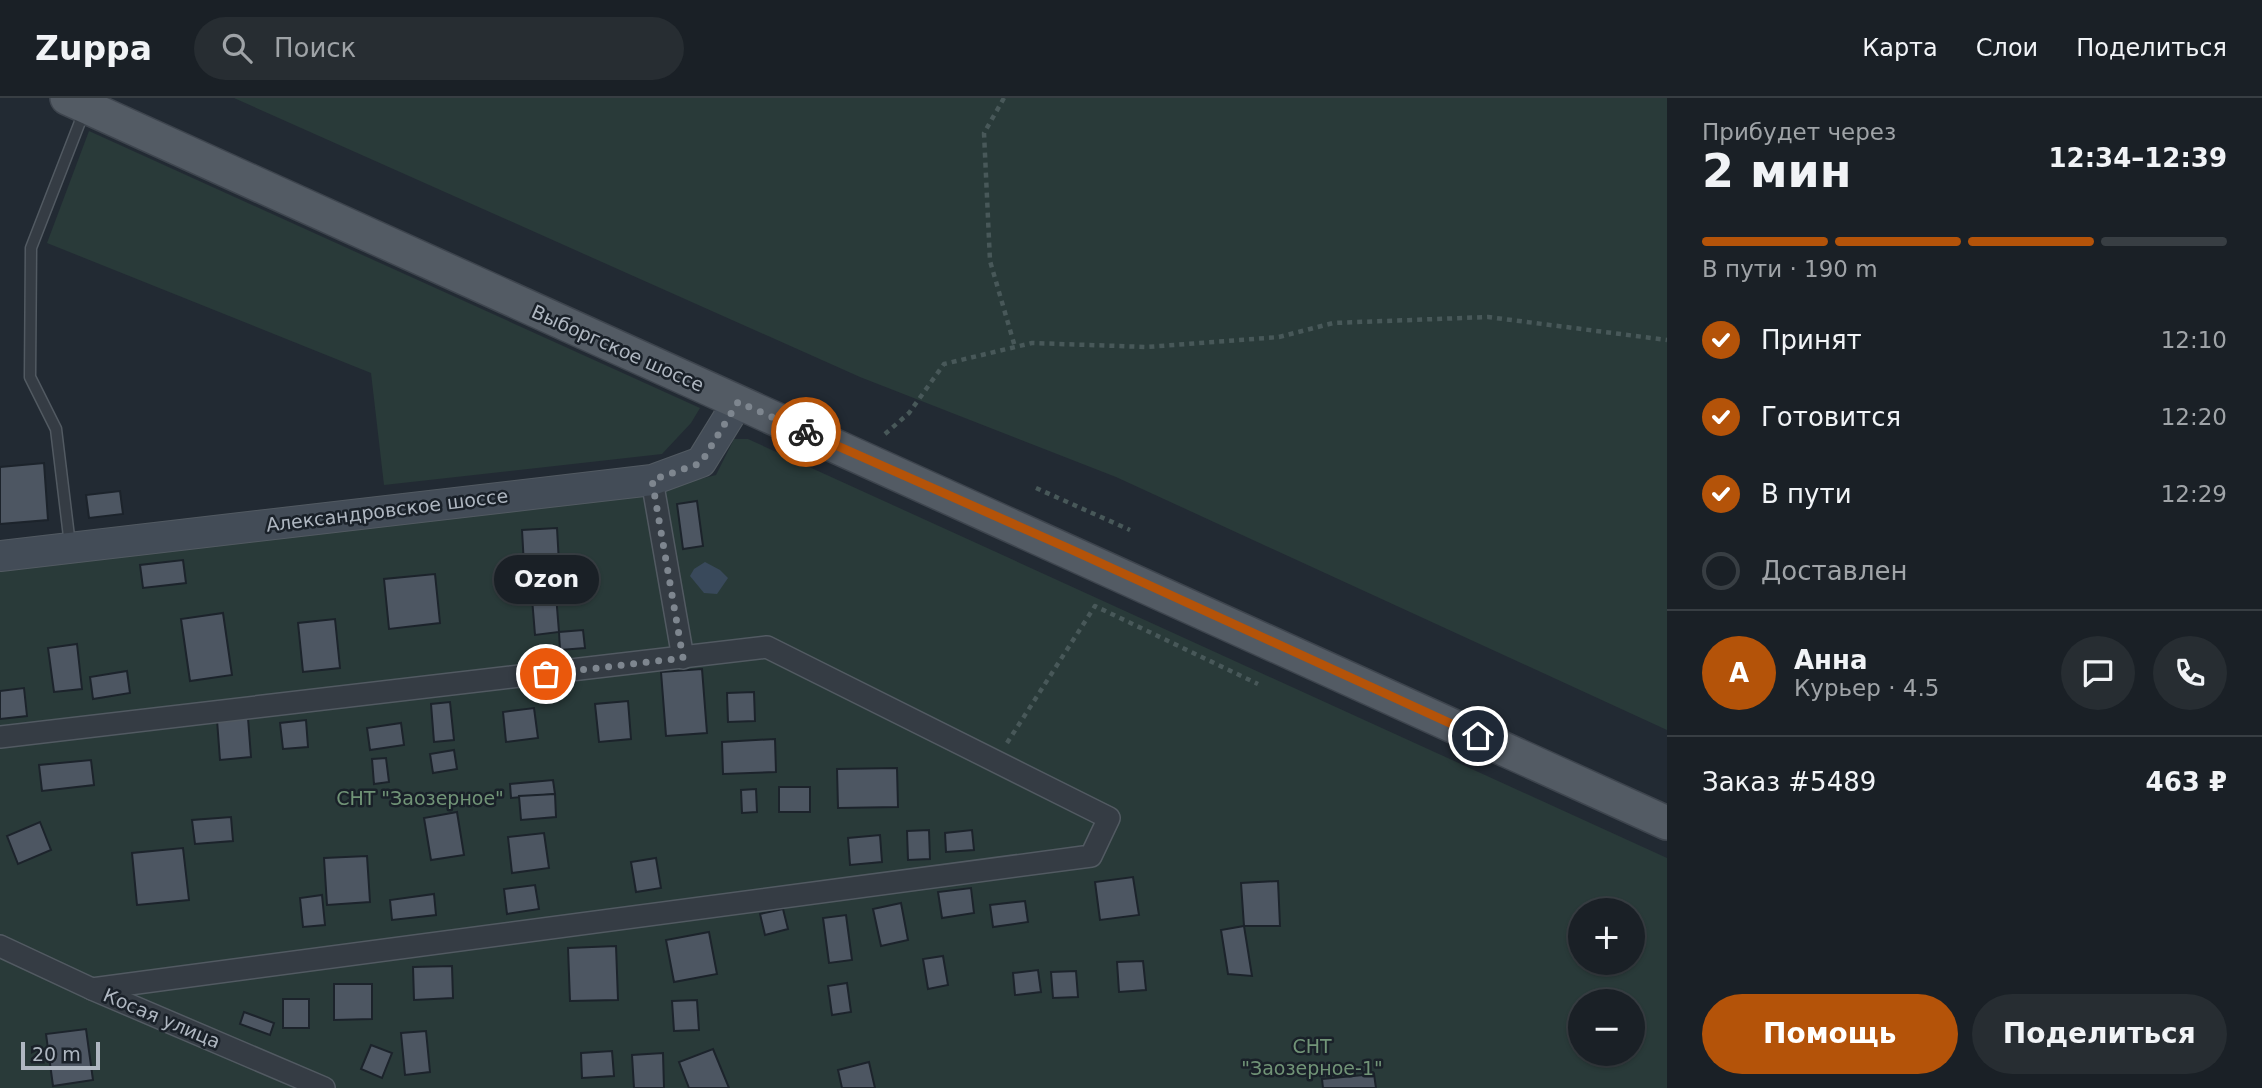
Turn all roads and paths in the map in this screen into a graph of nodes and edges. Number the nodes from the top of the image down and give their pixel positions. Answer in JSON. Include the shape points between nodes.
{"nodes":[{"id":1,"x":1004,"y":98,"type":"edge"},
{"id":2,"x":77,"y":102,"type":"edge"},
{"id":3,"x":1667,"y":340,"type":"edge"},
{"id":4,"x":1015,"y":347,"type":"junction"},
{"id":5,"x":738,"y":402,"type":"junction"},
{"id":6,"x":908,"y":413,"type":"dead end"},
{"id":7,"x":652,"y":480,"type":"junction"},
{"id":8,"x":1036,"y":488,"type":"dead end"},
{"id":9,"x":1130,"y":530,"type":"dead end"},
{"id":10,"x":70,"y":548,"type":"junction"},
{"id":11,"x":0,"y":556,"type":"edge"},
{"id":12,"x":683,"y":658,"type":"junction"},
{"id":13,"x":1258,"y":684,"type":"dead end"},
{"id":14,"x":0,"y":737,"type":"edge"},
{"id":15,"x":995,"y":761,"type":"junction"},
{"id":16,"x":1667,"y":823,"type":"edge"},
{"id":17,"x":0,"y":946,"type":"edge"},
{"id":18,"x":92,"y":989,"type":"junction"},
{"id":19,"x":324,"y":1088,"type":"edge"}],
"edges":[{"from":1,"to":4,"type":"path","via":[[984,133],[990,261]]},
{"from":2,"to":5,"type":"main road","name":"Выборгское шоссе"},
{"from":2,"to":10,"type":"lane","via":[[31,248],[30,377],[56,429]]},
{"from":3,"to":4,"type":"path","via":[[1488,317],[1333,323],[1279,337],[1146,347],[1032,343]]},
{"from":4,"to":6,"type":"path","via":[[944,364]]},
{"from":5,"to":7,"type":"street","name":"Александровское шоссе","via":[[701,463]]},
{"from":5,"to":16,"type":"main road","name":"Выборгское шоссе"},
{"from":7,"to":10,"type":"street","name":"Александровское шоссе"},
{"from":7,"to":12,"type":"street"},
{"from":8,"to":9,"type":"path"},
{"from":10,"to":11,"type":"street","name":"Александровское шоссе"},
{"from":12,"to":14,"type":"street"},
{"from":12,"to":15,"type":"street","via":[[767,647]]},
{"from":13,"to":15,"type":"path","via":[[1095,606]]},
{"from":15,"to":18,"type":"street","via":[[1109,818],[1091,856]]},
{"from":17,"to":18,"type":"street","name":"Косая улица"},
{"from":18,"to":19,"type":"street","name":"Косая улица"}]}
